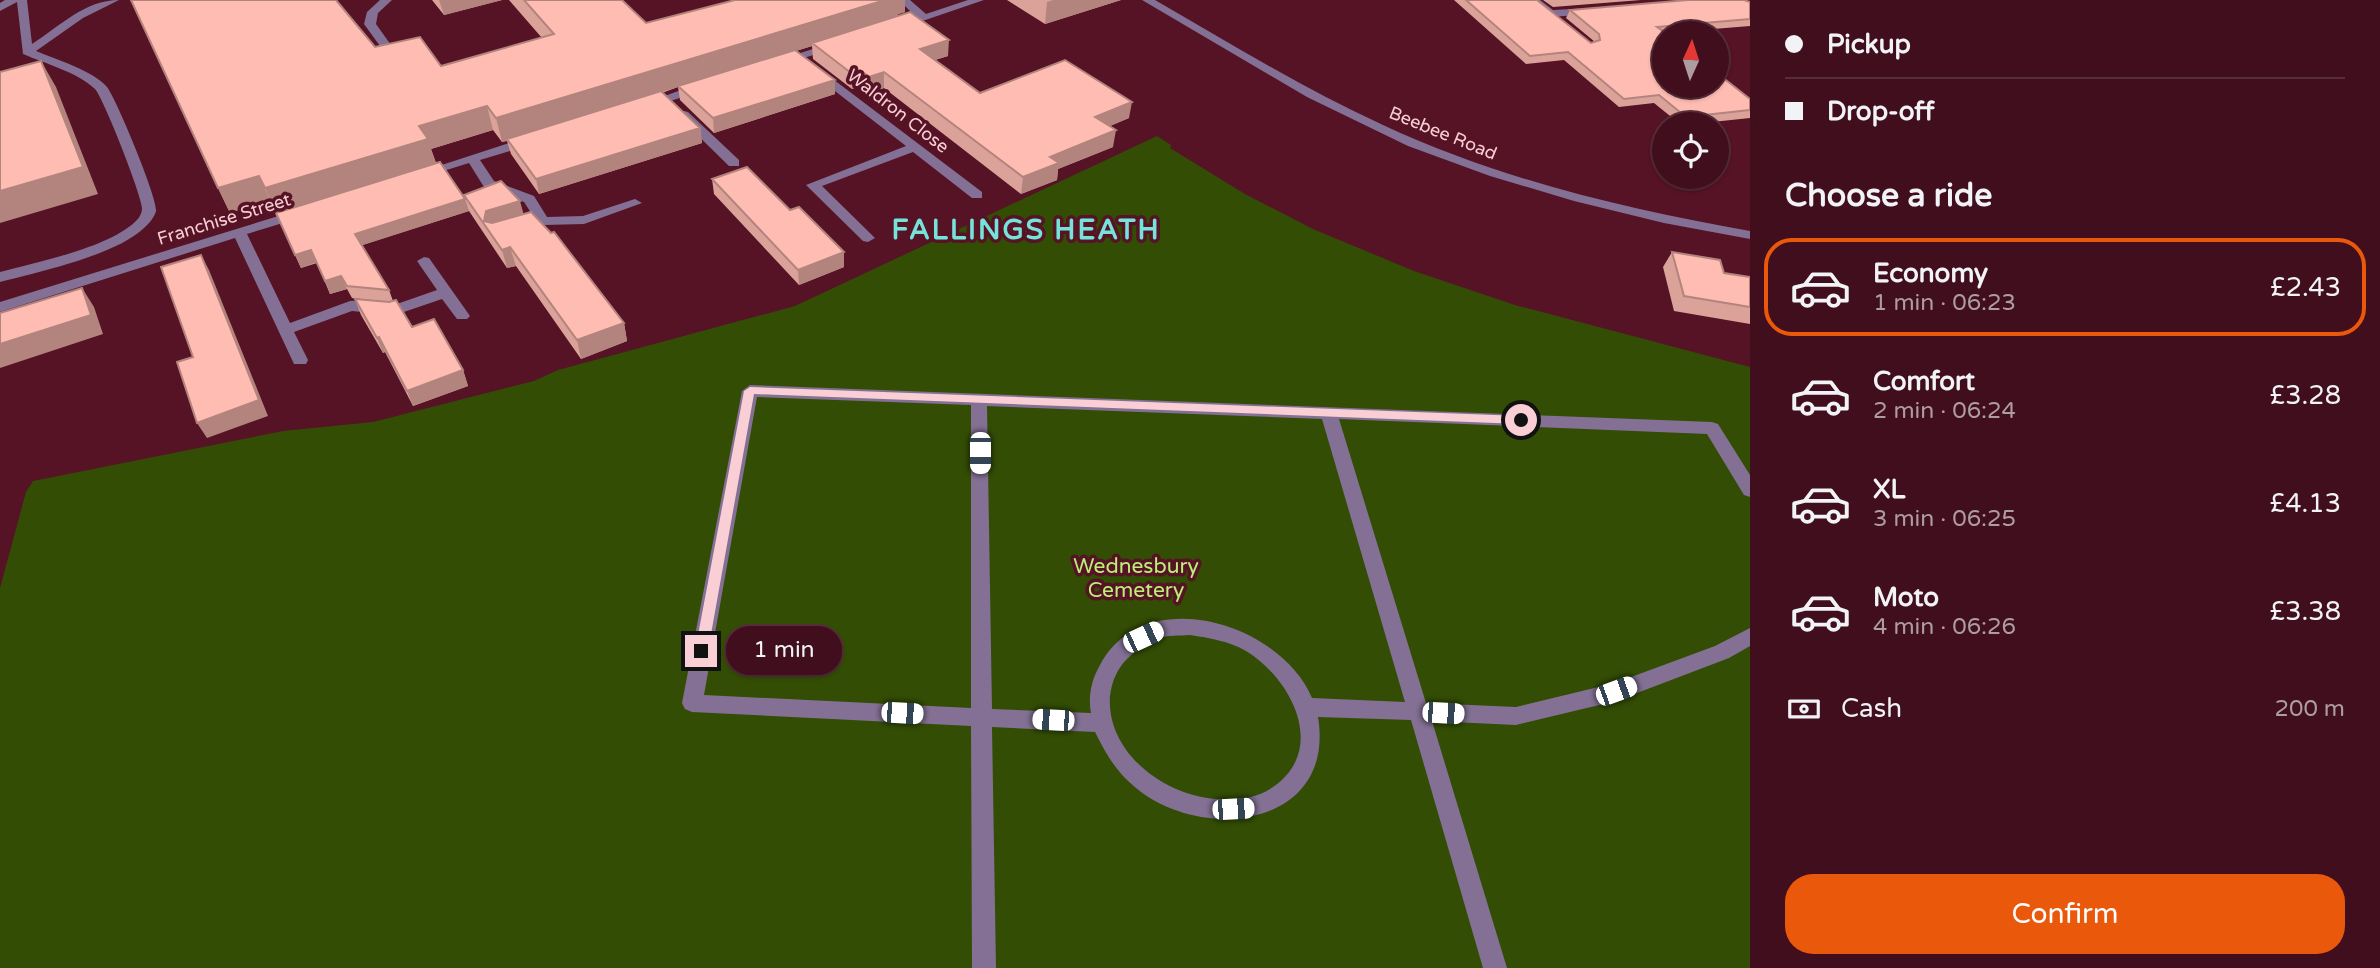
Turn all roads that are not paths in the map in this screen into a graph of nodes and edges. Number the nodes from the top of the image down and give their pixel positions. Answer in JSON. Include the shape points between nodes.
{"nodes":[{"id":1,"x":13,"y":0,"type":"edge"},
{"id":2,"x":22,"y":0,"type":"edge"},
{"id":3,"x":114,"y":0,"type":"edge"},
{"id":4,"x":387,"y":0,"type":"edge"},
{"id":5,"x":904,"y":0,"type":"edge"},
{"id":6,"x":979,"y":0,"type":"edge"},
{"id":7,"x":1147,"y":0,"type":"edge"},
{"id":8,"x":1533,"y":0,"type":"edge"},
{"id":9,"x":0,"y":8,"type":"edge"},
{"id":10,"x":1604,"y":10,"type":"edge"},
{"id":11,"x":924,"y":18,"type":"junction"},
{"id":12,"x":886,"y":29,"type":"edge"},
{"id":13,"x":848,"y":41,"type":"edge"},
{"id":14,"x":27,"y":52,"type":"junction"},
{"id":15,"x":392,"y":55,"type":"edge"},
{"id":16,"x":797,"y":56,"type":"junction"},
{"id":17,"x":758,"y":68,"type":"edge"},
{"id":18,"x":719,"y":81,"type":"edge"},
{"id":19,"x":666,"y":98,"type":"junction"},
{"id":20,"x":628,"y":110,"type":"edge"},
{"id":21,"x":550,"y":134,"type":"edge"},
{"id":22,"x":915,"y":147,"type":"junction"},
{"id":23,"x":472,"y":158,"type":"junction"},
{"id":24,"x":734,"y":163,"type":"dead end"},
{"id":25,"x":408,"y":178,"type":"edge"},
{"id":26,"x":977,"y":195,"type":"dead end"},
{"id":27,"x":635,"y":204,"type":"dead end"},
{"id":28,"x":317,"y":208,"type":"edge"},
{"id":29,"x":543,"y":221,"type":"junction"},
{"id":30,"x":239,"y":232,"type":"junction"},
{"id":31,"x":509,"y":232,"type":"edge"},
{"id":32,"x":1750,"y":235,"type":"edge"},
{"id":33,"x":868,"y":238,"type":"dead end"},
{"id":34,"x":424,"y":261,"type":"dead end"},
{"id":35,"x":0,"y":277,"type":"edge"},
{"id":36,"x":446,"y":292,"type":"junction"},
{"id":37,"x":0,"y":307,"type":"edge"},
{"id":38,"x":462,"y":316,"type":"dead end"},
{"id":39,"x":285,"y":330,"type":"junction"},
{"id":40,"x":300,"y":360,"type":"dead end"},
{"id":41,"x":979,"y":400,"type":"junction"},
{"id":42,"x":1329,"y":413,"type":"junction"},
{"id":43,"x":1750,"y":490,"type":"edge"},
{"id":44,"x":1750,"y":636,"type":"edge"},
{"id":45,"x":1306,"y":707,"type":"junction"},
{"id":46,"x":1419,"y":712,"type":"junction"},
{"id":47,"x":981,"y":717,"type":"junction"},
{"id":48,"x":1101,"y":723,"type":"junction"},
{"id":49,"x":984,"y":968,"type":"edge"},
{"id":50,"x":1495,"y":968,"type":"edge"}],
"edges":[{"from":1,"to":9,"type":"street"},
{"from":2,"to":14,"type":"street"},
{"from":3,"to":14,"type":"street","via":[[98,4]]},
{"from":4,"to":15,"type":"street","via":[[373,12],[370,24]]},
{"from":5,"to":11,"type":"street"},
{"from":6,"to":11,"type":"street"},
{"from":7,"to":32,"type":"street","name":"Beebee Road","via":[[1334,106],[1413,143],[1537,186],[1644,215]]},
{"from":8,"to":10,"type":"street","via":[[1555,18]]},
{"from":11,"to":12,"type":"street"},
{"from":13,"to":16,"type":"street"},
{"from":14,"to":35,"type":"street","via":[[102,88],[144,187],[148,215],[138,228],[103,246]]},
{"from":16,"to":17,"type":"street"},
{"from":16,"to":22,"type":"street","name":"Waldron Close"},
{"from":18,"to":19,"type":"street"},
{"from":19,"to":20,"type":"street"},
{"from":19,"to":24,"type":"street"},
{"from":21,"to":23,"type":"street"},
{"from":22,"to":26,"type":"street","name":"Waldron Close"},
{"from":22,"to":33,"type":"street","via":[[813,185]]},
{"from":23,"to":25,"type":"street"},
{"from":23,"to":29,"type":"street","via":[[489,184],[528,199]]},
{"from":27,"to":29,"type":"street","via":[[584,220]]},
{"from":28,"to":30,"type":"street","name":"Franchise Street"},
{"from":29,"to":31,"type":"street"},
{"from":30,"to":37,"type":"street","name":"Franchise Street"},
{"from":30,"to":39,"type":"street"},
{"from":34,"to":36,"type":"street"},
{"from":36,"to":38,"type":"street"},
{"from":36,"to":39,"type":"street","via":[[395,310],[350,306]]},
{"from":39,"to":40,"type":"street"},
{"from":41,"to":42,"type":"street"},
{"from":41,"to":47,"type":"street"},
{"from":41,"to":47,"type":"street","via":[[750,391],[692,703]]},
{"from":42,"to":43,"type":"street","via":[[1712,428]]},
{"from":42,"to":46,"type":"street"},
{"from":44,"to":46,"type":"street","via":[[1722,652],[1616,691],[1516,716]]},
{"from":45,"to":46,"type":"street"},
{"from":45,"to":48,"type":"street","via":[[1280,665],[1252,645],[1222,632],[1190,627],[1157,630],[1129,643],[1109,664],[1099,692]]},
{"from":45,"to":48,"type":"street","via":[[1311,748],[1301,775],[1280,796],[1250,808],[1215,810],[1177,801],[1133,772],[1116,754]]},
{"from":46,"to":50,"type":"street"},
{"from":47,"to":48,"type":"street"},
{"from":47,"to":49,"type":"street"}]}
